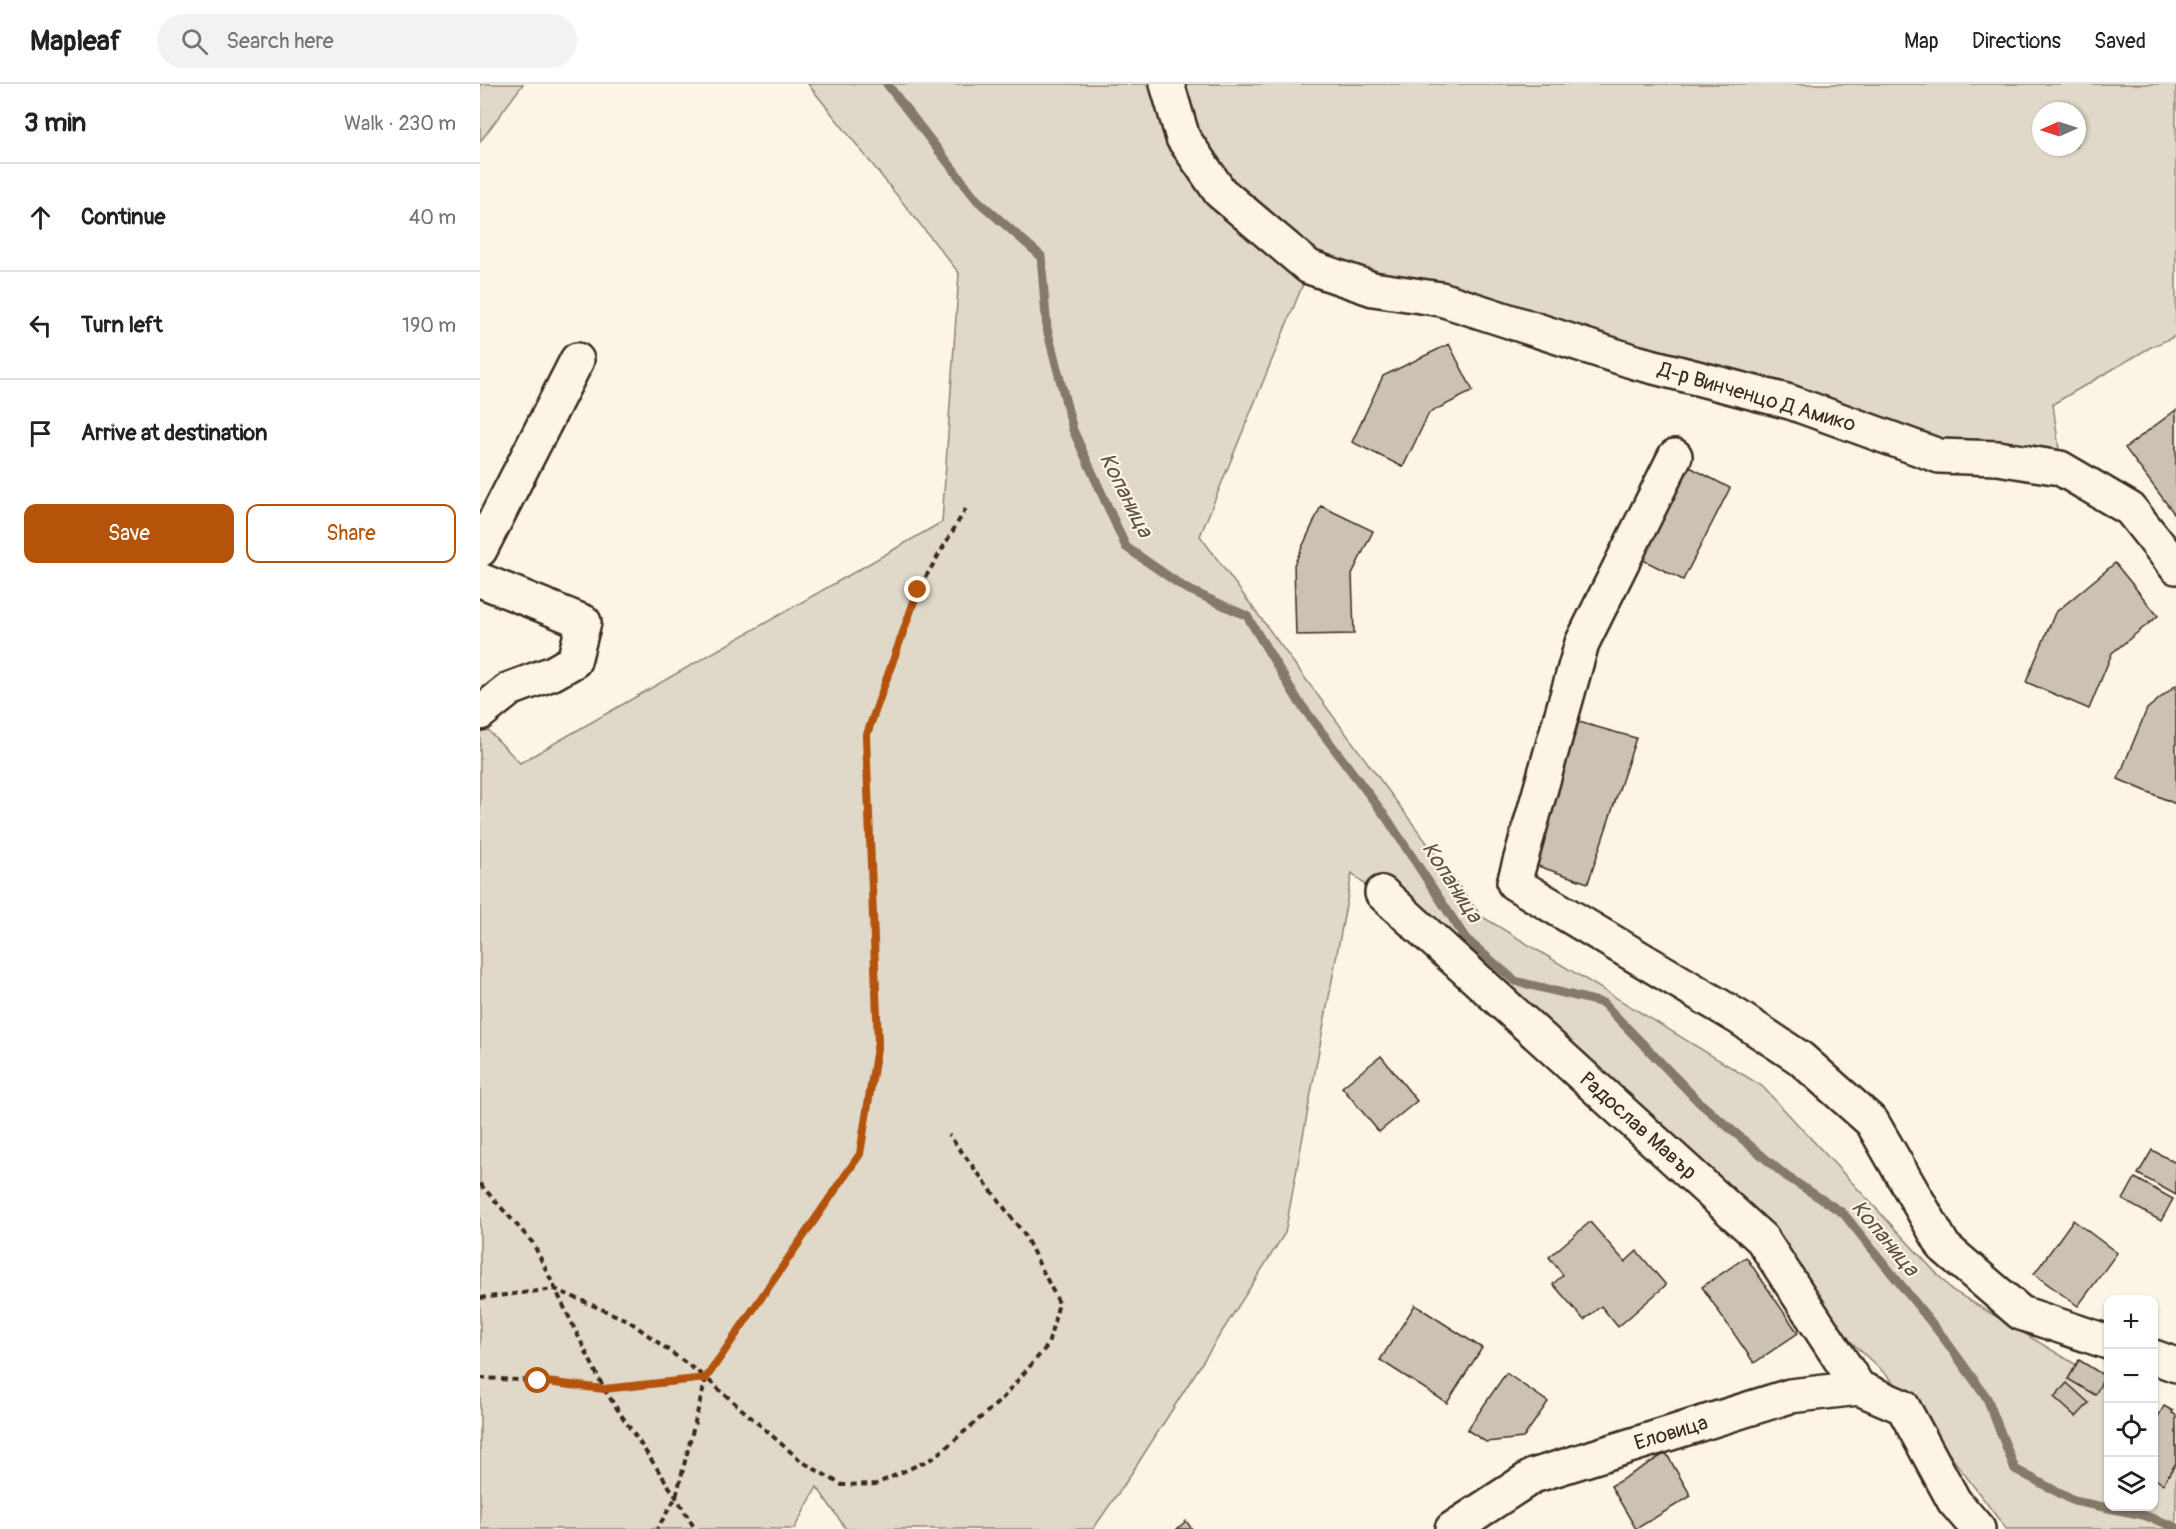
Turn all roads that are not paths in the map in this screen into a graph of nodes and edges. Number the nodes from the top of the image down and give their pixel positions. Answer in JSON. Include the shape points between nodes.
{"nodes":[{"id":1,"x":1167,"y":84,"type":"edge"},
{"id":2,"x":577,"y":360,"type":"dead end"},
{"id":3,"x":1675,"y":456,"type":"dead end"},
{"id":4,"x":480,"y":550,"type":"edge"},
{"id":5,"x":2176,"y":567,"type":"edge"},
{"id":6,"x":480,"y":580,"type":"edge"},
{"id":7,"x":480,"y":713,"type":"edge"},
{"id":8,"x":1382,"y":893,"type":"dead end"},
{"id":9,"x":2104,"y":1340,"type":"edge"},
{"id":10,"x":1859,"y":1388,"type":"junction"},
{"id":11,"x":1452,"y":1529,"type":"edge"},
{"id":12,"x":1978,"y":1529,"type":"edge"}],
"edges":[{"from":1,"to":5,"type":"street","name":"Д-р Винченцо Д Амико","via":[[1183,138],[1220,192],[1309,267],[1373,289],[1440,299],[1635,362],[1790,402],[1939,456],[1998,458],[2060,468],[2130,509]]},
{"from":2,"to":4,"type":"street"},
{"from":3,"to":9,"type":"street","via":[[1582,643],[1514,883],[1800,1058],[1872,1122],[1944,1247],[2021,1313]]},
{"from":6,"to":7,"type":"street","via":[[584,622],[574,661],[510,689]]},
{"from":8,"to":10,"type":"street","name":"Радослав Мавър","via":[[1762,1239]]},
{"from":10,"to":11,"type":"street","name":"Еловица","via":[[1790,1396],[1533,1476]]},
{"from":10,"to":12,"type":"street","name":"Еловица","via":[[1903,1407],[1954,1501]]}]}
